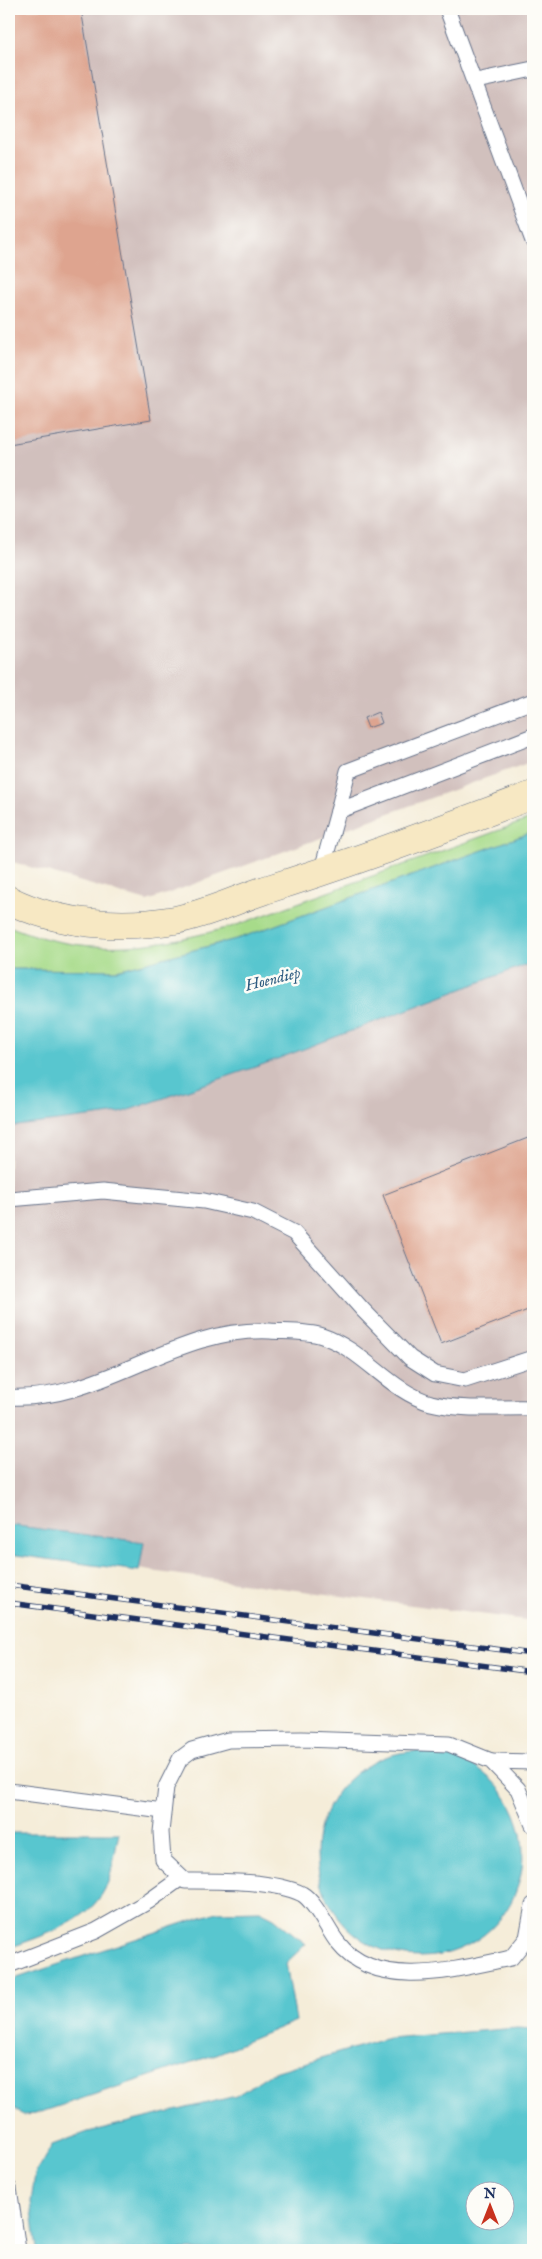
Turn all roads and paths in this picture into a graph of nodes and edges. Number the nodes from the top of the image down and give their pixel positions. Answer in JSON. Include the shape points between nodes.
{"nodes":[{"id":1,"x":447,"y":9,"type":"edge"},
{"id":2,"x":533,"y":69,"type":"edge"},
{"id":3,"x":476,"y":81,"type":"junction"},
{"id":4,"x":533,"y":241,"type":"edge"},
{"id":5,"x":533,"y":701,"type":"edge"},
{"id":6,"x":533,"y":736,"type":"edge"},
{"id":7,"x":533,"y":796,"type":"edge"},
{"id":8,"x":338,"y":811,"type":"junction"},
{"id":9,"x":321,"y":873,"type":"junction"},
{"id":10,"x":9,"y":900,"type":"edge"},
{"id":11,"x":9,"y":1199,"type":"edge"},
{"id":12,"x":533,"y":1358,"type":"edge"},
{"id":13,"x":9,"y":1397,"type":"edge"},
{"id":14,"x":533,"y":1408,"type":"edge"},
{"id":15,"x":491,"y":1761,"type":"junction"},
{"id":16,"x":533,"y":1762,"type":"edge"},
{"id":17,"x":9,"y":1791,"type":"edge"},
{"id":18,"x":163,"y":1811,"type":"junction"},
{"id":19,"x":533,"y":1825,"type":"edge"},
{"id":20,"x":181,"y":1878,"type":"junction"},
{"id":21,"x":533,"y":1905,"type":"edge"},
{"id":22,"x":530,"y":1941,"type":"edge"},
{"id":23,"x":9,"y":1965,"type":"edge"},
{"id":24,"x":9,"y":2188,"type":"edge"},
{"id":25,"x":18,"y":2250,"type":"edge"}],
"edges":[{"from":1,"to":3,"type":"lane"},
{"from":2,"to":3,"type":"lane"},
{"from":3,"to":4,"type":"lane"},
{"from":5,"to":8,"type":"lane","via":[[348,771]]},
{"from":6,"to":8,"type":"lane"},
{"from":7,"to":9,"type":"main road"},
{"from":8,"to":9,"type":"lane"},
{"from":9,"to":10,"type":"main road","via":[[210,911],[176,920],[141,924],[71,920]]},
{"from":11,"to":12,"type":"lane","via":[[103,1191],[204,1201],[253,1212],[294,1232],[410,1358],[435,1374],[465,1380]]},
{"from":13,"to":14,"type":"lane","via":[[25,1398],[72,1390],[194,1341],[234,1332],[269,1331],[322,1336],[360,1356],[405,1392],[432,1403]]},
{"from":15,"to":16,"type":"lane"},
{"from":15,"to":18,"type":"lane","via":[[449,1744],[302,1738],[228,1740],[192,1750],[180,1758],[166,1787]]},
{"from":15,"to":19,"type":"lane","via":[[518,1789]]},
{"from":17,"to":18,"type":"lane"},
{"from":18,"to":20,"type":"lane","via":[[163,1860]]},
{"from":20,"to":22,"type":"lane","via":[[185,1881],[221,1880],[272,1886],[303,1895],[339,1945],[364,1964],[402,1973],[432,1974],[512,1958]]},
{"from":20,"to":23,"type":"lane","via":[[149,1901],[96,1931]]},
{"from":21,"to":22,"type":"lane"},
{"from":24,"to":25,"type":"lane"}]}
